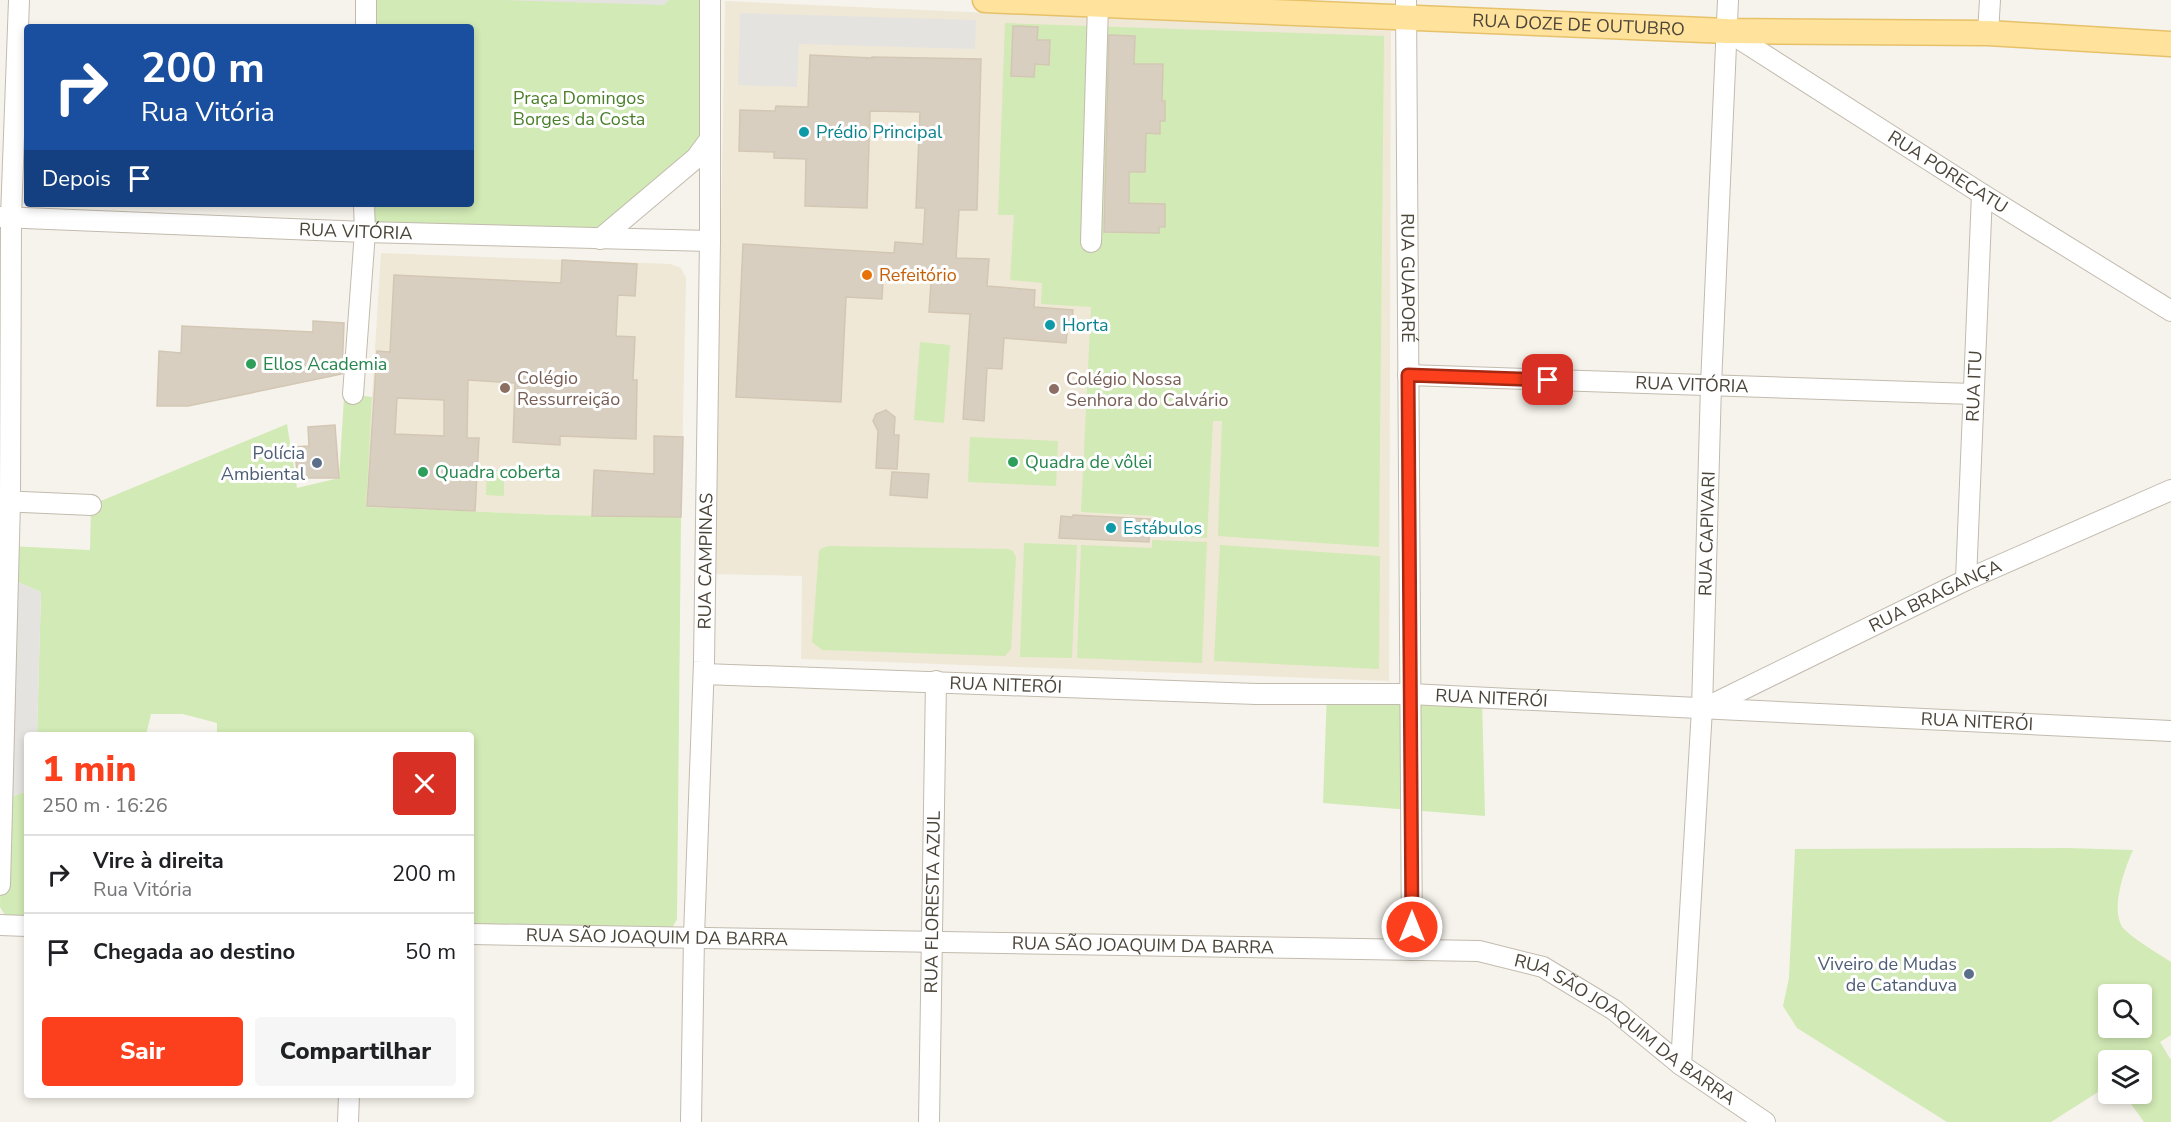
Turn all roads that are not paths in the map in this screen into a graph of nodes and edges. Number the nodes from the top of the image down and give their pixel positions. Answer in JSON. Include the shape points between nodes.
{"nodes":[{"id":1,"x":19,"y":0,"type":"edge"},
{"id":2,"x":366,"y":0,"type":"edge"},
{"id":3,"x":710,"y":0,"type":"edge"},
{"id":4,"x":985,"y":0,"type":"edge"},
{"id":5,"x":1728,"y":0,"type":"edge"},
{"id":6,"x":1990,"y":0,"type":"edge"},
{"id":7,"x":1109,"y":3,"type":"edge"},
{"id":8,"x":1406,"y":9,"type":"edge"},
{"id":9,"x":366,"y":24,"type":"edge"},
{"id":10,"x":1727,"y":31,"type":"junction"},
{"id":11,"x":1988,"y":33,"type":"junction"},
{"id":12,"x":2171,"y":44,"type":"edge"},
{"id":13,"x":710,"y":139,"type":"junction"},
{"id":14,"x":1982,"y":194,"type":"junction"},
{"id":15,"x":364,"y":207,"type":"edge"},
{"id":16,"x":6,"y":217,"type":"edge"},
{"id":17,"x":365,"y":232,"type":"junction"},
{"id":18,"x":600,"y":239,"type":"junction"},
{"id":19,"x":710,"y":241,"type":"junction"},
{"id":20,"x":1091,"y":242,"type":"dead end"},
{"id":21,"x":2171,"y":311,"type":"edge"},
{"id":22,"x":1408,"y":375,"type":"junction"},
{"id":23,"x":1711,"y":385,"type":"junction"},
{"id":24,"x":353,"y":394,"type":"dead end"},
{"id":25,"x":1973,"y":394,"type":"junction"},
{"id":26,"x":2171,"y":490,"type":"edge"},
{"id":27,"x":5,"y":501,"type":"edge"},
{"id":28,"x":91,"y":505,"type":"dead end"},
{"id":29,"x":1966,"y":580,"type":"junction"},
{"id":30,"x":704,"y":674,"type":"junction"},
{"id":31,"x":936,"y":681,"type":"junction"},
{"id":32,"x":1410,"y":694,"type":"junction"},
{"id":33,"x":2,"y":708,"type":"edge"},
{"id":34,"x":1702,"y":709,"type":"junction"},
{"id":35,"x":2171,"y":731,"type":"edge"},
{"id":36,"x":0,"y":885,"type":"edge"},
{"id":37,"x":0,"y":925,"type":"edge"},
{"id":38,"x":24,"y":926,"type":"edge"},
{"id":39,"x":474,"y":934,"type":"edge"},
{"id":40,"x":694,"y":936,"type":"junction"},
{"id":41,"x":931,"y":943,"type":"junction"},
{"id":42,"x":1412,"y":950,"type":"junction"},
{"id":43,"x":1681,"y":1065,"type":"junction"},
{"id":44,"x":349,"y":1098,"type":"edge"},
{"id":45,"x":348,"y":1122,"type":"edge"},
{"id":46,"x":691,"y":1122,"type":"edge"},
{"id":47,"x":929,"y":1122,"type":"edge"},
{"id":48,"x":1765,"y":1122,"type":"edge"}],
"edges":[{"from":1,"to":16,"type":"street"},
{"from":2,"to":9,"type":"street"},
{"from":3,"to":13,"type":"street","name":"RUA CAMPINAS"},
{"from":4,"to":7,"type":"main road","name":"RUA DOZE DE OUTUBRO"},
{"from":5,"to":10,"type":"street","name":"RUA CAPIVARI"},
{"from":6,"to":11,"type":"street"},
{"from":7,"to":8,"type":"main road","name":"RUA DOZE DE OUTUBRO"},
{"from":7,"to":20,"type":"street"},
{"from":8,"to":10,"type":"main road","name":"RUA DOZE DE OUTUBRO"},
{"from":8,"to":22,"type":"street","name":"RUA GUAPORÉ"},
{"from":10,"to":11,"type":"main road","name":"RUA DOZE DE OUTUBRO"},
{"from":10,"to":14,"type":"street","name":"RUA PORECATU"},
{"from":10,"to":23,"type":"street","name":"RUA CAPIVARI"},
{"from":11,"to":12,"type":"main road","name":"RUA DOZE DE OUTUBRO"},
{"from":13,"to":18,"type":"street","via":[[679,174]]},
{"from":13,"to":19,"type":"street","name":"RUA CAMPINAS"},
{"from":14,"to":21,"type":"street","name":"RUA PORECATU"},
{"from":14,"to":25,"type":"street","name":"RUA ITU"},
{"from":15,"to":17,"type":"street"},
{"from":16,"to":17,"type":"street","name":"RUA VITÓRIA"},
{"from":16,"to":27,"type":"street"},
{"from":17,"to":18,"type":"street","name":"RUA VITÓRIA"},
{"from":17,"to":24,"type":"street"},
{"from":18,"to":19,"type":"street","name":"RUA VITÓRIA"},
{"from":19,"to":30,"type":"street","name":"RUA CAMPINAS"},
{"from":22,"to":23,"type":"street","name":"RUA VITÓRIA"},
{"from":22,"to":32,"type":"street","name":"RUA GUAPORÉ"},
{"from":23,"to":25,"type":"street","name":"RUA VITÓRIA"},
{"from":23,"to":34,"type":"street","name":"RUA CAPIVARI"},
{"from":25,"to":29,"type":"street","name":"RUA ITU"},
{"from":26,"to":29,"type":"street","name":"RUA BRAGANÇA"},
{"from":27,"to":28,"type":"street"},
{"from":27,"to":33,"type":"street"},
{"from":29,"to":34,"type":"street","name":"RUA BRAGANÇA"},
{"from":30,"to":31,"type":"street","name":"RUA NITERÓI"},
{"from":30,"to":40,"type":"street","name":"RUA CAMPINAS"},
{"from":31,"to":32,"type":"street","name":"RUA NITERÓI","via":[[1256,694]]},
{"from":31,"to":41,"type":"street","name":"RUA FLORESTA AZUL"},
{"from":32,"to":34,"type":"street","name":"RUA NITERÓI"},
{"from":32,"to":42,"type":"street","name":"RUA GUAPORÉ"},
{"from":33,"to":36,"type":"street"},
{"from":34,"to":35,"type":"street","name":"RUA NITERÓI"},
{"from":34,"to":43,"type":"street","name":"RUA CAPIVARI"},
{"from":37,"to":38,"type":"street"},
{"from":39,"to":40,"type":"street","name":"RUA SÃO JOAQUIM DA BARRA"},
{"from":40,"to":41,"type":"street","name":"RUA SÃO JOAQUIM DA BARRA"},
{"from":40,"to":46,"type":"street","name":"RUA CAMPINAS"},
{"from":41,"to":42,"type":"street","name":"RUA SÃO JOAQUIM DA BARRA"},
{"from":41,"to":47,"type":"street","name":"RUA FLORESTA AZUL"},
{"from":42,"to":43,"type":"street","name":"RUA SÃO JOAQUIM DA BARRA","via":[[1479,951],[1543,967],[1614,1010]]},
{"from":43,"to":48,"type":"street","name":"RUA SÃO JOAQUIM DA BARRA"},
{"from":44,"to":45,"type":"street"}]}
